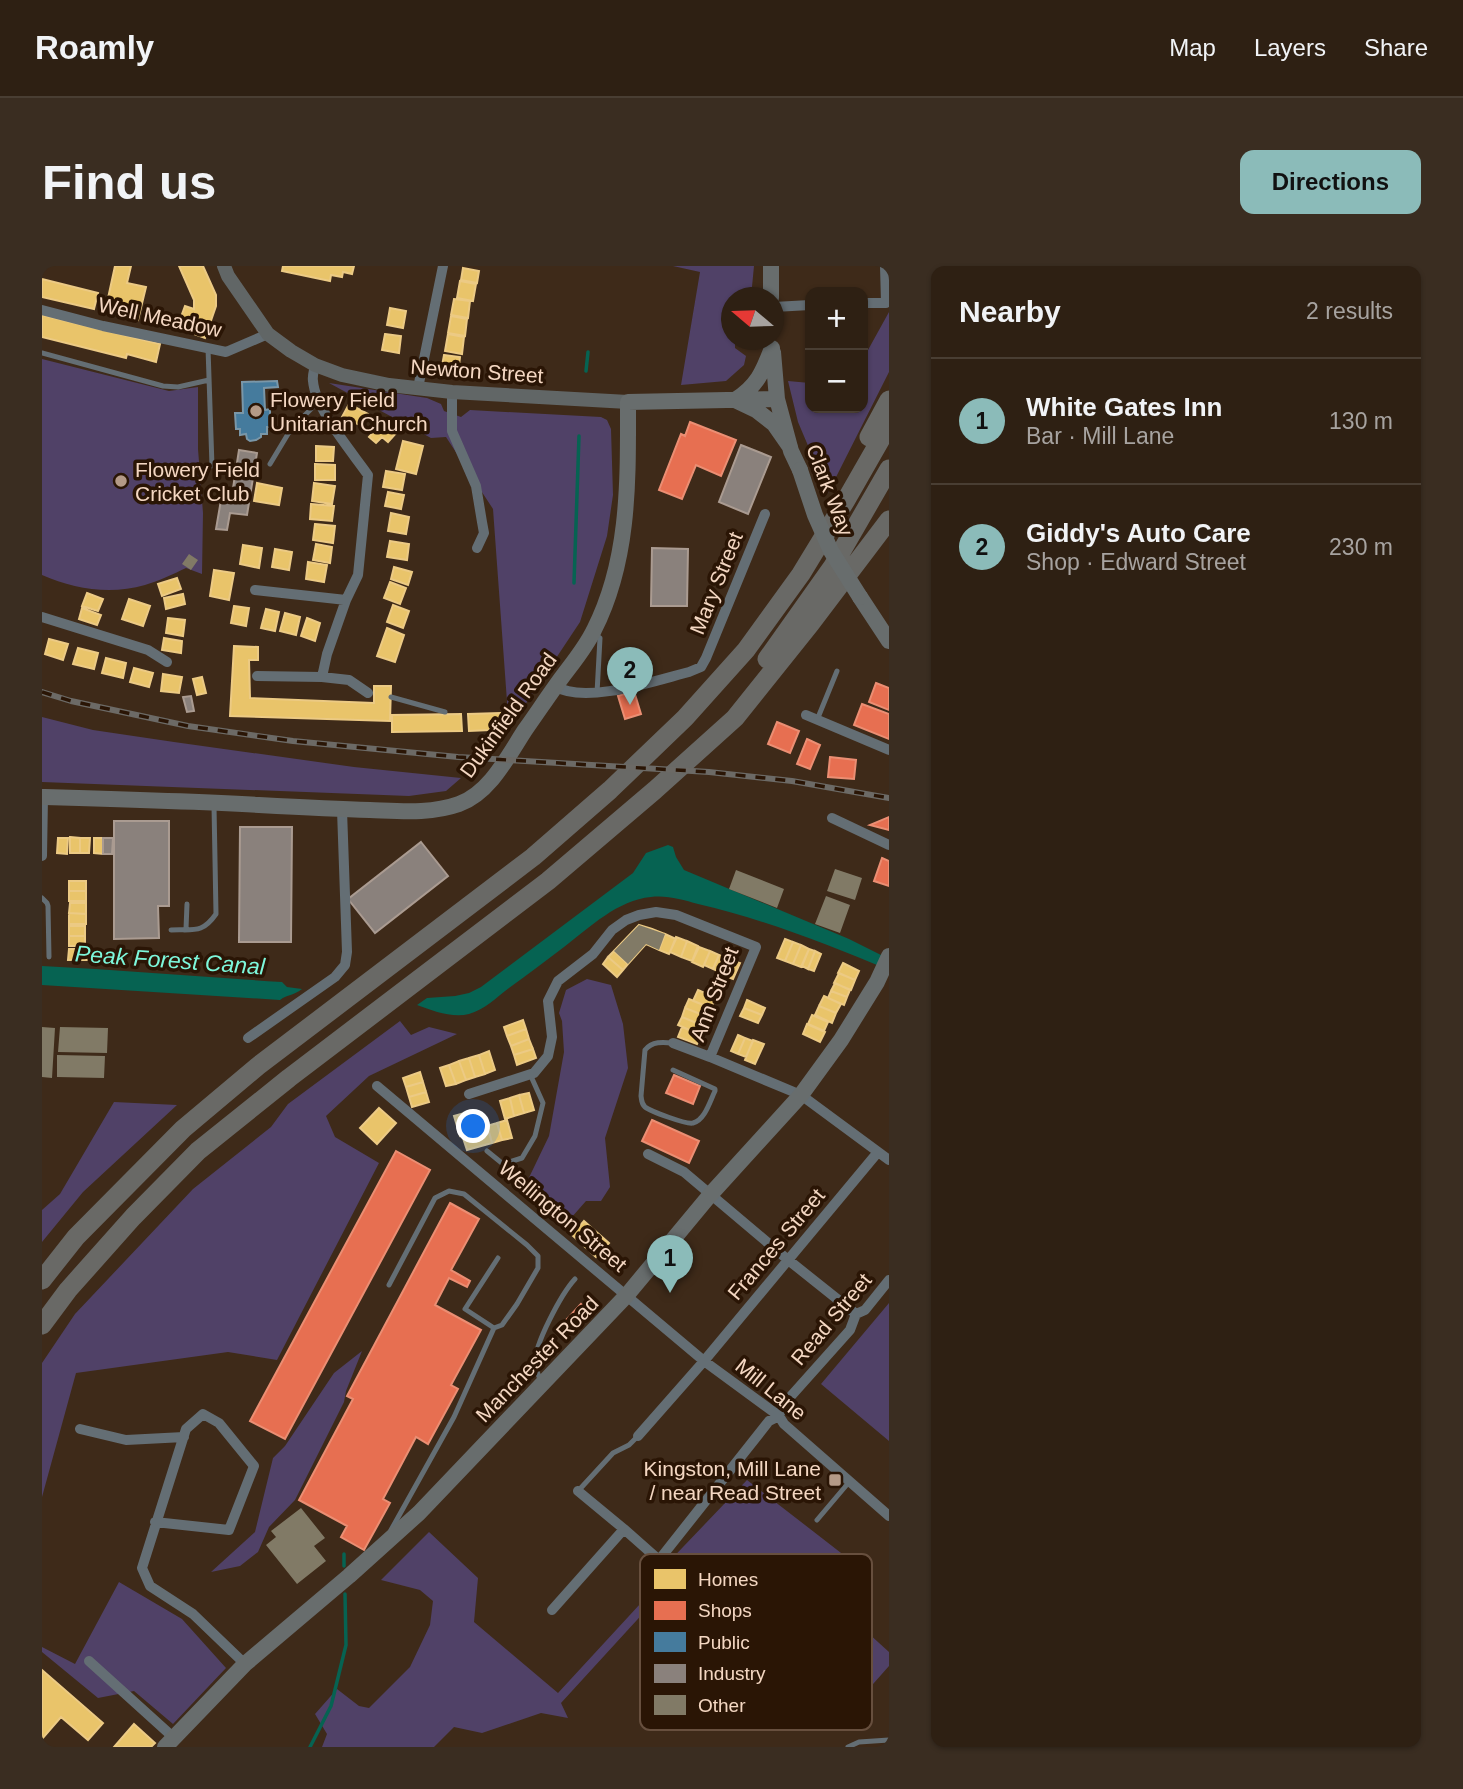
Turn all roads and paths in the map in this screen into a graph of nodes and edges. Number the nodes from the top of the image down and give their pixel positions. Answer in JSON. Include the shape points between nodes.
{"nodes":[{"id":1,"x":224,"y":266,"type":"edge"},
{"id":2,"x":443,"y":266,"type":"edge"},
{"id":3,"x":771,"y":266,"type":"edge"},
{"id":4,"x":884,"y":266,"type":"edge"},
{"id":5,"x":771,"y":287,"type":"edge"},
{"id":6,"x":868,"y":303,"type":"edge"},
{"id":7,"x":805,"y":306,"type":"edge"},
{"id":8,"x":784,"y":307,"type":"edge"},
{"id":9,"x":42,"y":310,"type":"edge"},
{"id":10,"x":268,"y":334,"type":"junction"},
{"id":11,"x":208,"y":348,"type":"junction"},
{"id":12,"x":770,"y":350,"type":"edge"},
{"id":13,"x":773,"y":350,"type":"edge"},
{"id":14,"x":42,"y":353,"type":"edge"},
{"id":15,"x":315,"y":365,"type":"junction"},
{"id":16,"x":209,"y":380,"type":"junction"},
{"id":17,"x":418,"y":388,"type":"junction"},
{"id":18,"x":452,"y":392,"type":"junction"},
{"id":19,"x":777,"y":399,"type":"junction"},
{"id":20,"x":319,"y":400,"type":"junction"},
{"id":21,"x":734,"y":400,"type":"junction"},
{"id":22,"x":889,"y":400,"type":"edge"},
{"id":23,"x":628,"y":402,"type":"junction"},
{"id":24,"x":889,"y":425,"type":"edge"},
{"id":25,"x":790,"y":447,"type":"junction"},
{"id":26,"x":270,"y":464,"type":"dead end"},
{"id":27,"x":212,"y":466,"type":"dead end"},
{"id":28,"x":889,"y":469,"type":"edge"},
{"id":29,"x":765,"y":514,"type":"dead end"},
{"id":30,"x":889,"y":520,"type":"edge"},
{"id":31,"x":477,"y":548,"type":"dead end"},
{"id":32,"x":255,"y":590,"type":"dead end"},
{"id":33,"x":346,"y":600,"type":"junction"},
{"id":34,"x":42,"y":617,"type":"edge"},
{"id":35,"x":593,"y":633,"type":"junction"},
{"id":36,"x":889,"y":642,"type":"edge"},
{"id":37,"x":746,"y":650,"type":"junction"},
{"id":38,"x":167,"y":662,"type":"dead end"},
{"id":39,"x":836,"y":671,"type":"dead end"},
{"id":40,"x":257,"y":676,"type":"dead end"},
{"id":41,"x":323,"y":677,"type":"junction"},
{"id":42,"x":555,"y":686,"type":"junction"},
{"id":43,"x":597,"y":693,"type":"junction"},
{"id":44,"x":371,"y":695,"type":"dead end"},
{"id":45,"x":391,"y":697,"type":"dead end"},
{"id":46,"x":445,"y":712,"type":"dead end"},
{"id":47,"x":812,"y":717,"type":"joint"},
{"id":48,"x":889,"y":750,"type":"edge"},
{"id":49,"x":655,"y":790,"type":"junction"},
{"id":50,"x":42,"y":797,"type":"edge"},
{"id":51,"x":214,"y":803,"type":"junction"},
{"id":52,"x":342,"y":810,"type":"junction"},
{"id":53,"x":832,"y":818,"type":"dead end"},
{"id":54,"x":889,"y":845,"type":"edge"},
{"id":55,"x":42,"y":856,"type":"edge"},
{"id":56,"x":42,"y":898,"type":"edge"},
{"id":57,"x":187,"y":904,"type":"dead end"},
{"id":58,"x":171,"y":929,"type":"dead end"},
{"id":59,"x":186,"y":929,"type":"junction"},
{"id":60,"x":889,"y":956,"type":"edge"},
{"id":61,"x":49,"y":957,"type":"dead end"},
{"id":62,"x":248,"y":1038,"type":"dead end"},
{"id":63,"x":673,"y":1043,"type":"joint"},
{"id":64,"x":710,"y":1058,"type":"junction"},
{"id":65,"x":673,"y":1070,"type":"dead end"},
{"id":66,"x":530,"y":1074,"type":"junction"},
{"id":67,"x":377,"y":1086,"type":"dead end"},
{"id":68,"x":469,"y":1094,"type":"dead end"},
{"id":69,"x":801,"y":1095,"type":"junction"},
{"id":70,"x":487,"y":1151,"type":"dead end"},
{"id":71,"x":878,"y":1152,"type":"junction"},
{"id":72,"x":648,"y":1154,"type":"dead end"},
{"id":73,"x":889,"y":1160,"type":"edge"},
{"id":74,"x":710,"y":1195,"type":"junction"},
{"id":75,"x":498,"y":1258,"type":"dead end"},
{"id":76,"x":788,"y":1259,"type":"junction"},
{"id":77,"x":575,"y":1279,"type":"dead end"},
{"id":78,"x":42,"y":1280,"type":"edge"},
{"id":79,"x":889,"y":1280,"type":"edge"},
{"id":80,"x":389,"y":1285,"type":"dead end"},
{"id":81,"x":627,"y":1295,"type":"junction"},
{"id":82,"x":856,"y":1314,"type":"junction"},
{"id":83,"x":42,"y":1325,"type":"edge"},
{"id":84,"x":494,"y":1328,"type":"junction"},
{"id":85,"x":704,"y":1361,"type":"junction"},
{"id":86,"x":543,"y":1384,"type":"junction"},
{"id":87,"x":779,"y":1416,"type":"junction"},
{"id":88,"x":80,"y":1429,"type":"dead end"},
{"id":89,"x":638,"y":1436,"type":"joint"},
{"id":90,"x":184,"y":1437,"type":"junction"},
{"id":91,"x":850,"y":1481,"type":"junction"},
{"id":92,"x":578,"y":1491,"type":"joint"},
{"id":93,"x":889,"y":1516,"type":"edge"},
{"id":94,"x":817,"y":1520,"type":"dead end"},
{"id":95,"x":155,"y":1522,"type":"junction"},
{"id":96,"x":624,"y":1529,"type":"junction"},
{"id":97,"x":381,"y":1548,"type":"junction"},
{"id":98,"x":652,"y":1554,"type":"edge"},
{"id":99,"x":664,"y":1554,"type":"edge"},
{"id":100,"x":552,"y":1610,"type":"dead end"},
{"id":101,"x":89,"y":1661,"type":"dead end"},
{"id":102,"x":245,"y":1664,"type":"junction"},
{"id":103,"x":889,"y":1740,"type":"edge"},
{"id":104,"x":169,"y":1742,"type":"edge"},
{"id":105,"x":848,"y":1747,"type":"edge"}],
"edges":[{"from":1,"to":10,"type":"main road","name":"Newton Street"},
{"from":2,"to":17,"type":"street"},
{"from":3,"to":5,"type":"main road"},
{"from":4,"to":6,"type":"street","via":[[886,303]]},
{"from":7,"to":8,"type":"street"},
{"from":9,"to":11,"type":"street","name":"Well Meadow"},
{"from":10,"to":11,"type":"street","name":"Well Meadow","via":[[226,352]]},
{"from":10,"to":15,"type":"main road","name":"Newton Street"},
{"from":11,"to":16,"type":"lane"},
{"from":12,"to":21,"type":"main road","via":[[758,380]]},
{"from":13,"to":19,"type":"main road","name":"Clark Way"},
{"from":14,"to":16,"type":"lane","via":[[163,386]]},
{"from":15,"to":17,"type":"main road","name":"Newton Street","via":[[342,375]]},
{"from":15,"to":20,"type":"street","via":[[313,384]]},
{"from":16,"to":27,"type":"lane"},
{"from":17,"to":18,"type":"main road","name":"Newton Street"},
{"from":18,"to":23,"type":"main road","name":"Newton Street"},
{"from":18,"to":31,"type":"street","via":[[452,431],[476,486],[484,533]]},
{"from":19,"to":21,"type":"main road","name":"Newton Street"},
{"from":19,"to":25,"type":"main road","name":"Clark Way"},
{"from":20,"to":26,"type":"lane","via":[[291,429]]},
{"from":20,"to":33,"type":"street","via":[[368,475],[358,575]]},
{"from":21,"to":23,"type":"main road","name":"Newton Street"},
{"from":21,"to":25,"type":"main road","via":[[774,424]]},
{"from":22,"to":37,"type":"highway"},
{"from":23,"to":35,"type":"main road","name":"Dukinfield Road","via":[[624,537],[607,604]]},
{"from":24,"to":37,"type":"highway","via":[[801,574]]},
{"from":25,"to":36,"type":"main road","name":"Clark Way","bridge":true,"via":[[831,551]]},
{"from":28,"to":49,"type":"highway","via":[[833,566],[744,692]]},
{"from":29,"to":43,"type":"street","name":"Mary Street","via":[[701,667]]},
{"from":30,"to":49,"type":"highway","via":[[735,718]]},
{"from":32,"to":33,"type":"street"},
{"from":33,"to":41,"type":"street"},
{"from":34,"to":38,"type":"street","via":[[148,650]]},
{"from":35,"to":42,"type":"main road","name":"Dukinfield Road"},
{"from":35,"to":43,"type":"lane","via":[[600,638]]},
{"from":37,"to":78,"type":"highway","via":[[685,719],[533,857],[258,1066],[183,1129],[76,1237]]},
{"from":39,"to":47,"type":"lane"},
{"from":40,"to":41,"type":"street"},
{"from":41,"to":44,"type":"street","via":[[349,680]]},
{"from":42,"to":43,"type":"street","via":[[568,692]]},
{"from":42,"to":52,"type":"main road","name":"Dukinfield Road","via":[[497,771],[469,800],[434,810]]},
{"from":45,"to":46,"type":"lane"},
{"from":47,"to":48,"type":"street"},
{"from":49,"to":83,"type":"highway","via":[[548,881],[198,1151],[133,1217]]},
{"from":50,"to":51,"type":"main road","name":"Dukinfield Road"},
{"from":50,"to":55,"type":"street"},
{"from":51,"to":52,"type":"main road","name":"Dukinfield Road"},
{"from":51,"to":59,"type":"lane","via":[[216,914],[204,928]]},
{"from":52,"to":62,"type":"street","via":[[345,965],[335,977]]},
{"from":53,"to":54,"type":"street"},
{"from":56,"to":61,"type":"lane","via":[[48,906]]},
{"from":57,"to":59,"type":"lane"},
{"from":58,"to":59,"type":"lane"},
{"from":60,"to":69,"type":"main road","name":"Manchester Road","via":[[841,1040]]},
{"from":63,"to":64,"type":"street"},
{"from":63,"to":65,"type":"lane","via":[[648,1045],[640,1096],[646,1108],[694,1123],[703,1116],[715,1088]]},
{"from":64,"to":66,"type":"street","name":"Ann Street","via":[[756,947],[676,915],[656,912],[626,920],[558,981],[548,1001],[552,1037],[548,1056]]},
{"from":64,"to":69,"type":"street","name":"Ann Street"},
{"from":66,"to":68,"type":"street"},
{"from":66,"to":70,"type":"lane","via":[[543,1103],[535,1136],[522,1158],[503,1164]]},
{"from":67,"to":81,"type":"street","name":"Wellington Street"},
{"from":69,"to":71,"type":"street","name":"Ann Street"},
{"from":69,"to":74,"type":"main road","name":"Manchester Road"},
{"from":71,"to":73,"type":"street","name":"Ann Street"},
{"from":71,"to":76,"type":"street","name":"Frances Street"},
{"from":72,"to":74,"type":"street","via":[[684,1172]]},
{"from":74,"to":76,"type":"street"},
{"from":74,"to":81,"type":"main road","name":"Manchester Road"},
{"from":75,"to":84,"type":"lane","via":[[465,1310]]},
{"from":76,"to":82,"type":"street"},
{"from":76,"to":85,"type":"street","name":"Frances Street"},
{"from":77,"to":86,"type":"lane","via":[[558,1303],[536,1355]]},
{"from":79,"to":82,"type":"street","name":"Read Street","via":[[865,1310]]},
{"from":80,"to":84,"type":"lane","via":[[435,1198],[449,1191],[464,1195],[538,1256],[538,1268],[517,1304],[502,1325]]},
{"from":81,"to":85,"type":"street","name":"Mill Lane"},
{"from":81,"to":86,"type":"main road","name":"Manchester Road"},
{"from":82,"to":87,"type":"street","name":"Read Street","via":[[850,1330],[783,1405]]},
{"from":84,"to":97,"type":"lane","via":[[454,1417]]},
{"from":85,"to":87,"type":"street","name":"Mill Lane"},
{"from":85,"to":89,"type":"street","name":"Frances Street"},
{"from":86,"to":97,"type":"main road","name":"Manchester Road"},
{"from":87,"to":91,"type":"street","name":"Mill Lane"},
{"from":87,"to":99,"type":"street","name":"Read Street","via":[[769,1421]]},
{"from":88,"to":90,"type":"street","via":[[126,1440]]},
{"from":89,"to":92,"type":"lane","via":[[613,1453]]},
{"from":90,"to":95,"type":"street"},
{"from":90,"to":95,"type":"street","via":[[186,1429],[203,1415],[219,1423],[254,1466],[229,1530]]},
{"from":91,"to":93,"type":"street","name":"Mill Lane"},
{"from":91,"to":94,"type":"lane"},
{"from":92,"to":96,"type":"street"},
{"from":95,"to":102,"type":"street","via":[[142,1568],[150,1586],[193,1614]]},
{"from":96,"to":98,"type":"street","name":"Read Street"},
{"from":96,"to":100,"type":"street"},
{"from":97,"to":102,"type":"main road","name":"Manchester Road"},
{"from":101,"to":104,"type":"street"},
{"from":102,"to":104,"type":"main road","name":"Manchester Road"},
{"from":103,"to":105,"type":"lane"}]}
